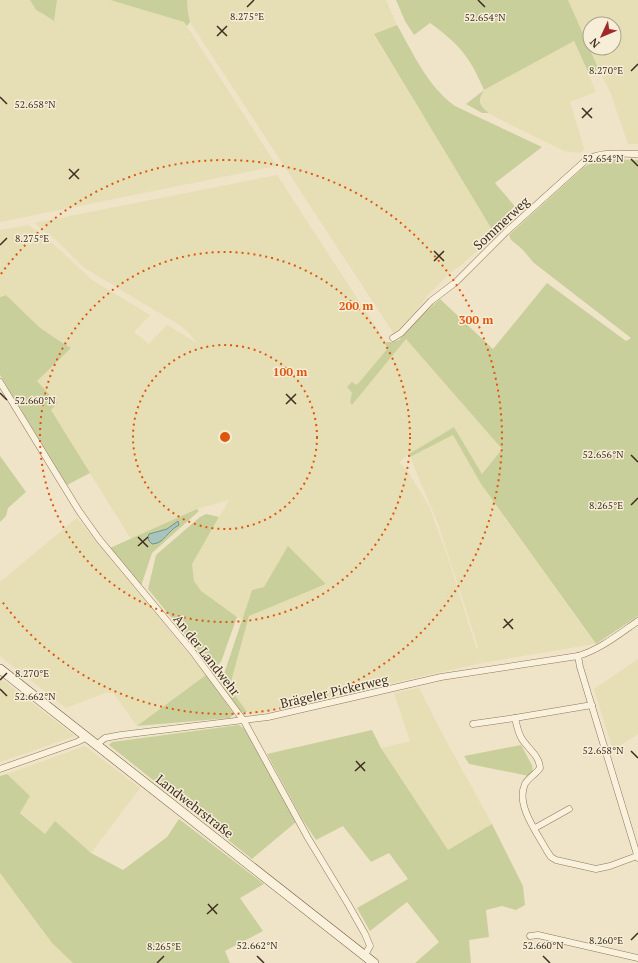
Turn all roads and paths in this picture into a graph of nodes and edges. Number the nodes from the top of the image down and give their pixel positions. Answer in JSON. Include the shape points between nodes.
{"nodes":[{"id":1,"x":638,"y":154,"type":"edge"},
{"id":2,"x":393,"y":338,"type":"dead end"},
{"id":3,"x":0,"y":382,"type":"edge"},
{"id":4,"x":638,"y":621,"type":"edge"},
{"id":5,"x":578,"y":656,"type":"junction"},
{"id":6,"x":0,"y":669,"type":"edge"},
{"id":7,"x":592,"y":705,"type":"junction"},
{"id":8,"x":515,"y":718,"type":"junction"},
{"id":9,"x":244,"y":721,"type":"junction"},
{"id":10,"x":473,"y":724,"type":"dead end"},
{"id":11,"x":87,"y":737,"type":"junction"},
{"id":12,"x":96,"y":744,"type":"junction"},
{"id":13,"x":0,"y":769,"type":"edge"},
{"id":14,"x":569,"y":809,"type":"dead end"},
{"id":15,"x":535,"y":828,"type":"junction"},
{"id":16,"x":637,"y":857,"type":"edge"},
{"id":17,"x":530,"y":936,"type":"dead end"},
{"id":18,"x":365,"y":955,"type":"junction"},
{"id":19,"x":638,"y":958,"type":"edge"},
{"id":20,"x":374,"y":963,"type":"edge"}],
"edges":[{"from":1,"to":2,"type":"street","name":"Sommerweg","via":[[603,154],[586,160],[506,232],[456,282],[431,301],[401,334]]},
{"from":3,"to":9,"type":"street","name":"An der Landwehr","via":[[99,539],[192,651]]},
{"from":4,"to":5,"type":"street","name":"Brägeler Pickerweg","via":[[602,646]]},
{"from":5,"to":7,"type":"street"},
{"from":5,"to":9,"type":"street","name":"Brägeler Pickerweg","via":[[441,677]]},
{"from":6,"to":11,"type":"street","name":"Landwehrstraße"},
{"from":7,"to":8,"type":"street"},
{"from":7,"to":16,"type":"street"},
{"from":8,"to":10,"type":"street"},
{"from":8,"to":15,"type":"street","via":[[522,739],[539,761],[540,768],[525,784],[523,795],[524,808]]},
{"from":9,"to":12,"type":"street","name":"Brägeler Pickerweg","via":[[121,735],[105,738]]},
{"from":9,"to":18,"type":"street","name":"An der Landwehr","via":[[308,838],[365,934],[370,946]]},
{"from":11,"to":12,"type":"street","name":"Landwehrstraße"},
{"from":11,"to":13,"type":"street"},
{"from":12,"to":18,"type":"street","name":"Landwehrstraße"},
{"from":14,"to":15,"type":"street"},
{"from":15,"to":16,"type":"street","via":[[547,851],[556,860],[596,869]]},
{"from":17,"to":19,"type":"street","via":[[538,935]]},
{"from":18,"to":20,"type":"street","name":"Landwehrstraße"}]}
